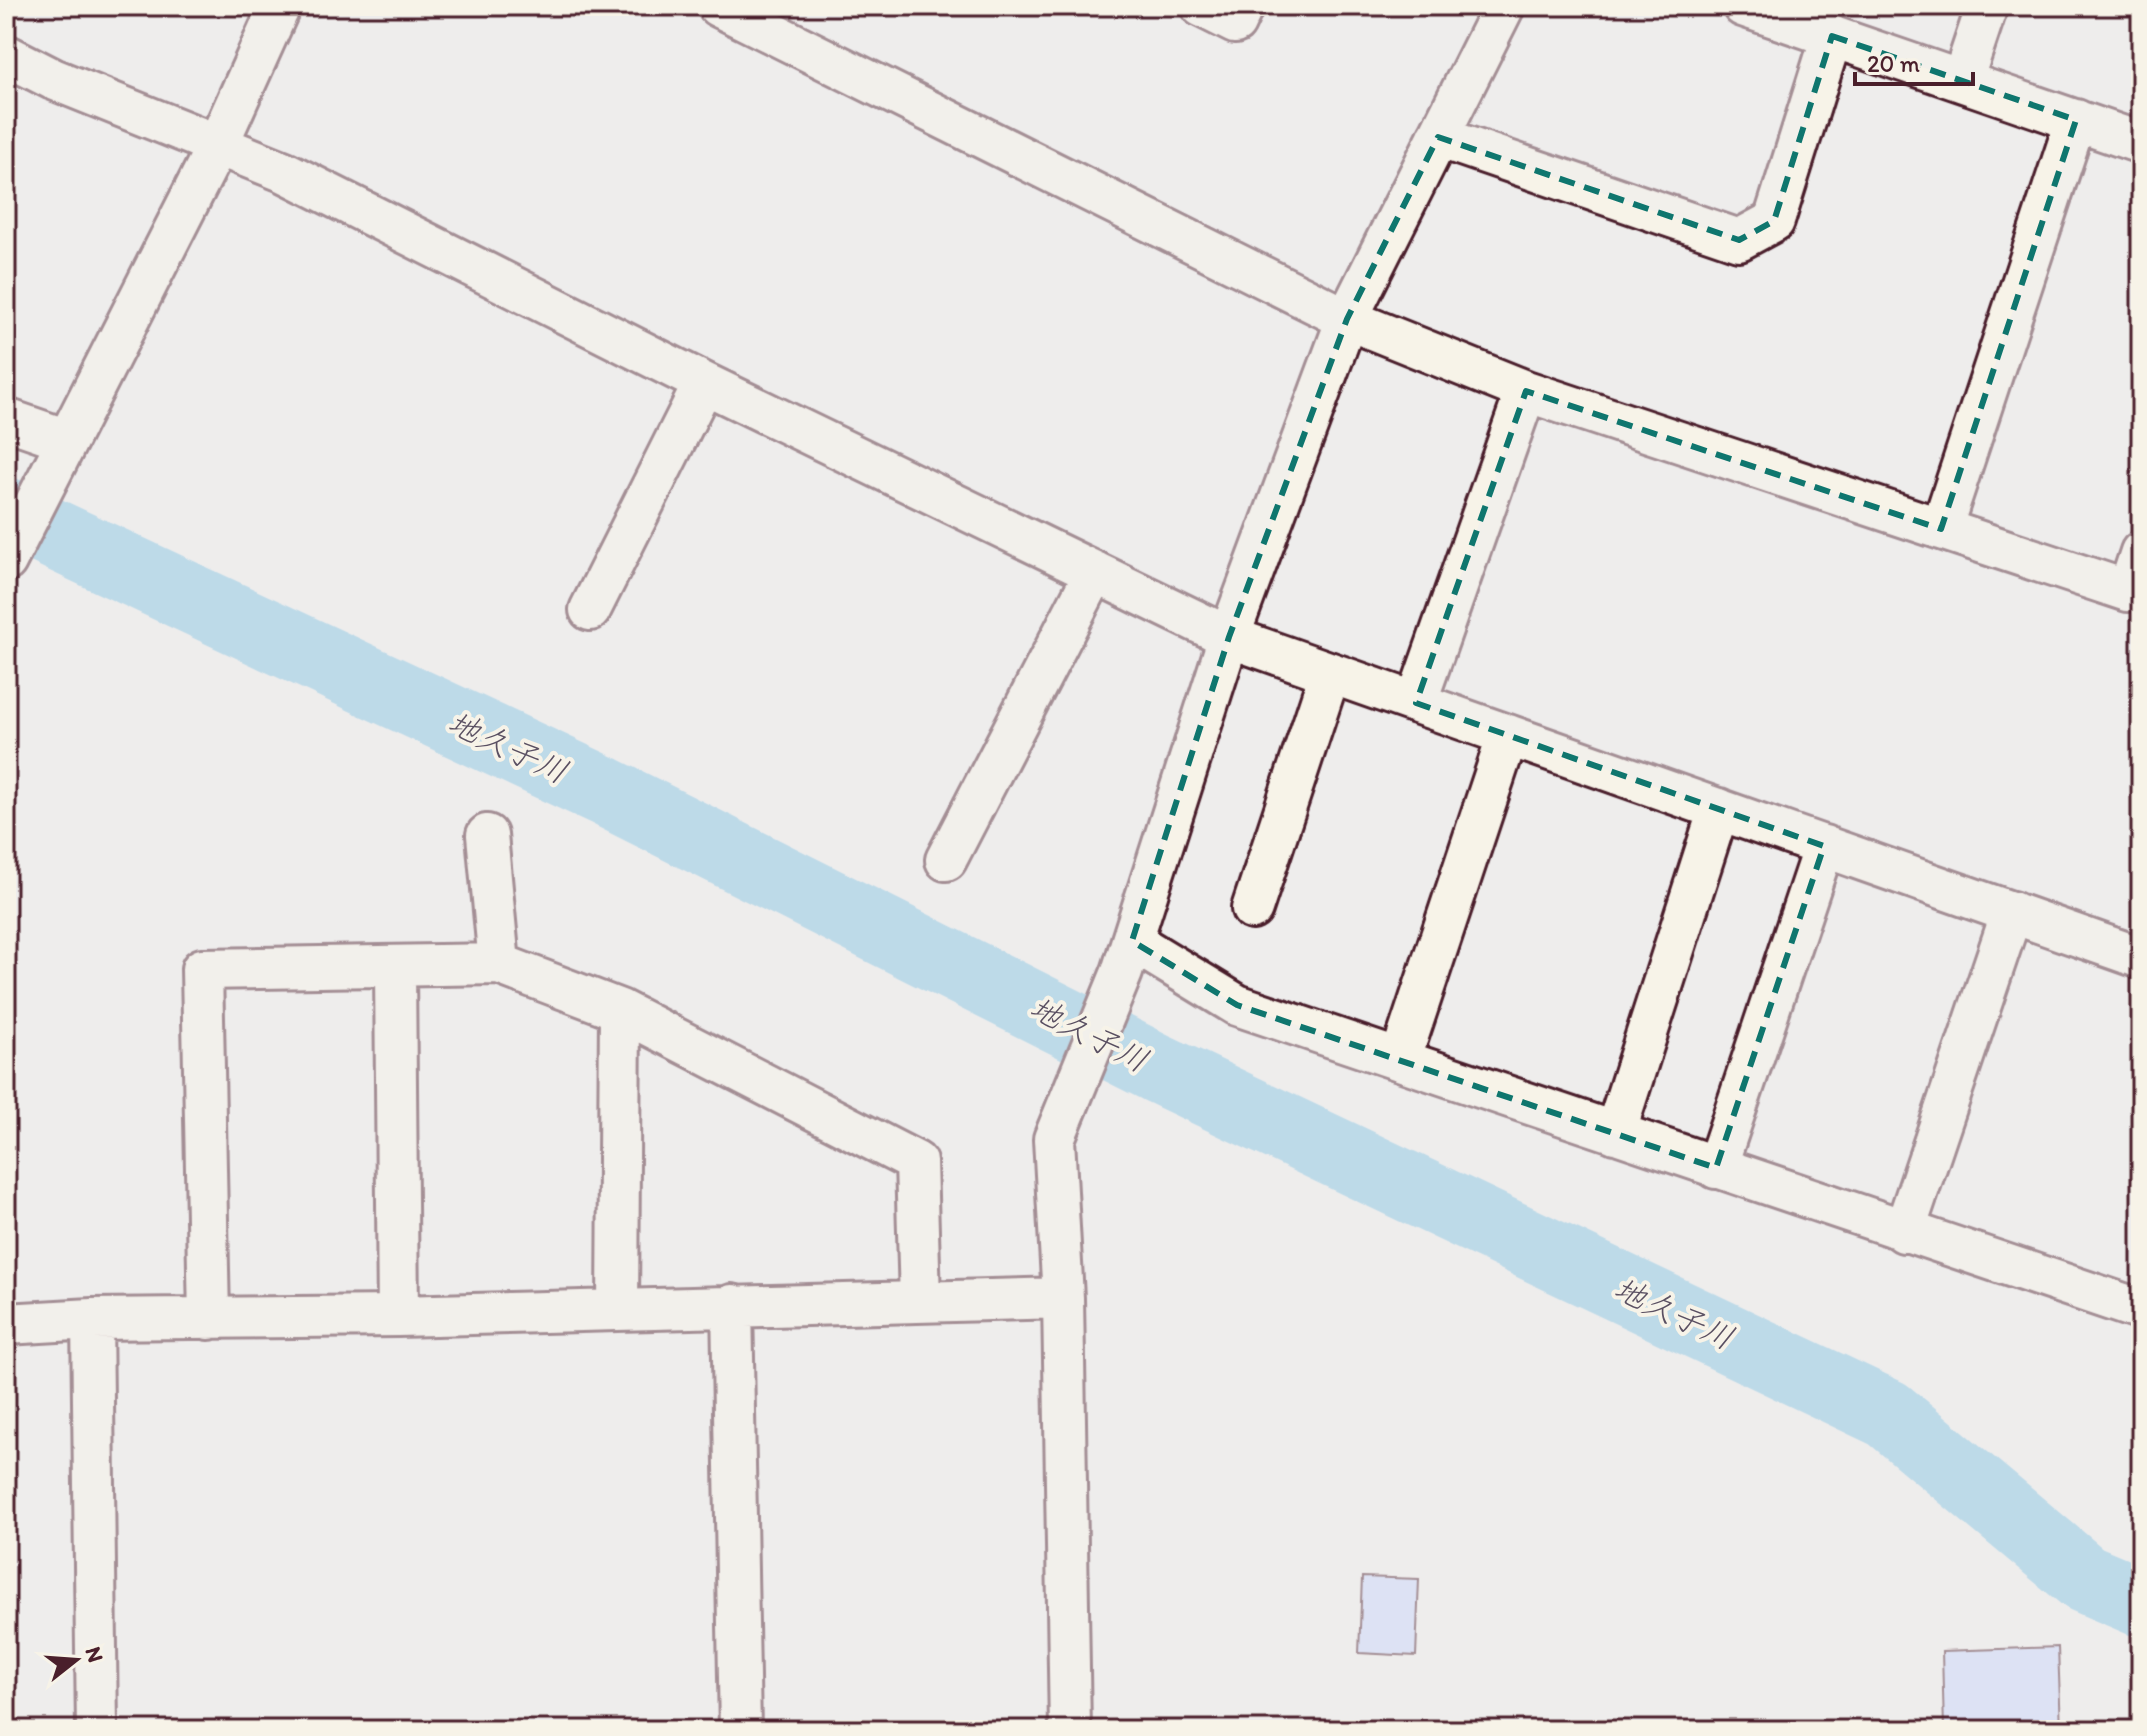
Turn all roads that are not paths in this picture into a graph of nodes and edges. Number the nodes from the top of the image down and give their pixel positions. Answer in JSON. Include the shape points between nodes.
{"nodes":[{"id":1,"x":280,"y":6,"type":"edge"},
{"id":2,"x":718,"y":6,"type":"edge"},
{"id":3,"x":1201,"y":6,"type":"edge"},
{"id":4,"x":1243,"y":6,"type":"edge"},
{"id":5,"x":1504,"y":6,"type":"edge"},
{"id":6,"x":1743,"y":6,"type":"edge"},
{"id":7,"x":1987,"y":6,"type":"edge"},
{"id":8,"x":1832,"y":36,"type":"junction"},
{"id":9,"x":6,"y":55,"type":"edge"},
{"id":10,"x":1962,"y":81,"type":"junction"},
{"id":11,"x":2076,"y":120,"type":"junction"},
{"id":12,"x":1438,"y":137,"type":"junction"},
{"id":13,"x":2141,"y":143,"type":"edge"},
{"id":14,"x":217,"y":146,"type":"junction"},
{"id":15,"x":1347,"y":319,"type":"junction"},
{"id":16,"x":704,"y":383,"type":"junction"},
{"id":17,"x":1526,"y":391,"type":"junction"},
{"id":18,"x":6,"y":419,"type":"edge"},
{"id":19,"x":62,"y":450,"type":"junction"},
{"id":20,"x":1941,"y":529,"type":"junction"},
{"id":21,"x":2141,"y":552,"type":"edge"},
{"id":22,"x":6,"y":561,"type":"edge"},
{"id":23,"x":1095,"y":572,"type":"junction"},
{"id":24,"x":2135,"y":593,"type":"edge"},
{"id":25,"x":590,"y":610,"type":"dead end"},
{"id":26,"x":1229,"y":637,"type":"junction"},
{"id":27,"x":1330,"y":673,"type":"junction"},
{"id":28,"x":1416,"y":703,"type":"junction"},
{"id":29,"x":1508,"y":735,"type":"junction"},
{"id":30,"x":1719,"y":809,"type":"junction"},
{"id":31,"x":487,"y":835,"type":"dead end"},
{"id":32,"x":1824,"y":846,"type":"junction"},
{"id":33,"x":946,"y":860,"type":"dead end"},
{"id":34,"x":1252,"y":909,"type":"dead end"},
{"id":35,"x":2012,"y":912,"type":"junction"},
{"id":36,"x":1127,"y":956,"type":"junction"},
{"id":37,"x":2141,"y":958,"type":"edge"},
{"id":38,"x":499,"y":964,"type":"junction"},
{"id":39,"x":395,"y":969,"type":"junction"},
{"id":40,"x":620,"y":1010,"type":"junction"},
{"id":41,"x":1400,"y":1060,"type":"junction"},
{"id":42,"x":1615,"y":1133,"type":"junction"},
{"id":43,"x":1716,"y":1168,"type":"junction"},
{"id":44,"x":1904,"y":1232,"type":"junction"},
{"id":45,"x":1063,"y":1298,"type":"junction"},
{"id":46,"x":920,"y":1301,"type":"junction"},
{"id":47,"x":732,"y":1305,"type":"junction"},
{"id":48,"x":618,"y":1310,"type":"junction"},
{"id":49,"x":2141,"y":1310,"type":"edge"},
{"id":50,"x":398,"y":1316,"type":"junction"},
{"id":51,"x":92,"y":1319,"type":"junction"},
{"id":52,"x":209,"y":1319,"type":"junction"},
{"id":53,"x":6,"y":1324,"type":"edge"},
{"id":54,"x":97,"y":1730,"type":"edge"},
{"id":55,"x":740,"y":1730,"type":"edge"},
{"id":56,"x":1070,"y":1730,"type":"edge"}],
"edges":[{"from":1,"to":14,"type":"street"},
{"from":2,"to":15,"type":"street"},
{"from":3,"to":4,"type":"street","via":[[1235,23]]},
{"from":5,"to":12,"type":"street"},
{"from":6,"to":8,"type":"street"},
{"from":7,"to":10,"type":"street"},
{"from":8,"to":10,"type":"street"},
{"from":8,"to":12,"type":"street","via":[[1774,221],[1739,240]]},
{"from":9,"to":14,"type":"street"},
{"from":10,"to":11,"type":"street"},
{"from":11,"to":13,"type":"street"},
{"from":11,"to":20,"type":"street"},
{"from":12,"to":15,"type":"street"},
{"from":14,"to":16,"type":"street","via":[[285,172]]},
{"from":14,"to":19,"type":"street"},
{"from":15,"to":17,"type":"street"},
{"from":15,"to":26,"type":"street"},
{"from":16,"to":23,"type":"street"},
{"from":16,"to":25,"type":"street"},
{"from":17,"to":20,"type":"street"},
{"from":17,"to":28,"type":"street"},
{"from":18,"to":19,"type":"street"},
{"from":19,"to":22,"type":"street"},
{"from":20,"to":24,"type":"street"},
{"from":21,"to":24,"type":"street"},
{"from":23,"to":26,"type":"street"},
{"from":23,"to":33,"type":"street"},
{"from":26,"to":27,"type":"street"},
{"from":26,"to":36,"type":"street"},
{"from":27,"to":28,"type":"street"},
{"from":27,"to":34,"type":"street"},
{"from":28,"to":29,"type":"street"},
{"from":29,"to":30,"type":"street"},
{"from":29,"to":41,"type":"street"},
{"from":30,"to":32,"type":"street"},
{"from":30,"to":42,"type":"street"},
{"from":31,"to":38,"type":"street"},
{"from":32,"to":35,"type":"street"},
{"from":32,"to":43,"type":"street"},
{"from":35,"to":37,"type":"street"},
{"from":35,"to":44,"type":"street"},
{"from":36,"to":41,"type":"street","via":[[1237,1005]]},
{"from":36,"to":45,"type":"street","via":[[1054,1139]]},
{"from":38,"to":39,"type":"street"},
{"from":38,"to":40,"type":"street"},
{"from":39,"to":50,"type":"street"},
{"from":39,"to":52,"type":"street","via":[[202,969]]},
{"from":40,"to":46,"type":"street","via":[[916,1162]]},
{"from":40,"to":48,"type":"street"},
{"from":41,"to":42,"type":"street"},
{"from":42,"to":43,"type":"street"},
{"from":43,"to":44,"type":"street"},
{"from":44,"to":49,"type":"street"},
{"from":45,"to":46,"type":"street"},
{"from":45,"to":56,"type":"street"},
{"from":46,"to":47,"type":"street"},
{"from":47,"to":48,"type":"street"},
{"from":47,"to":55,"type":"street"},
{"from":48,"to":50,"type":"street"},
{"from":50,"to":52,"type":"street"},
{"from":51,"to":52,"type":"street"},
{"from":51,"to":53,"type":"street"},
{"from":51,"to":54,"type":"street"}]}
